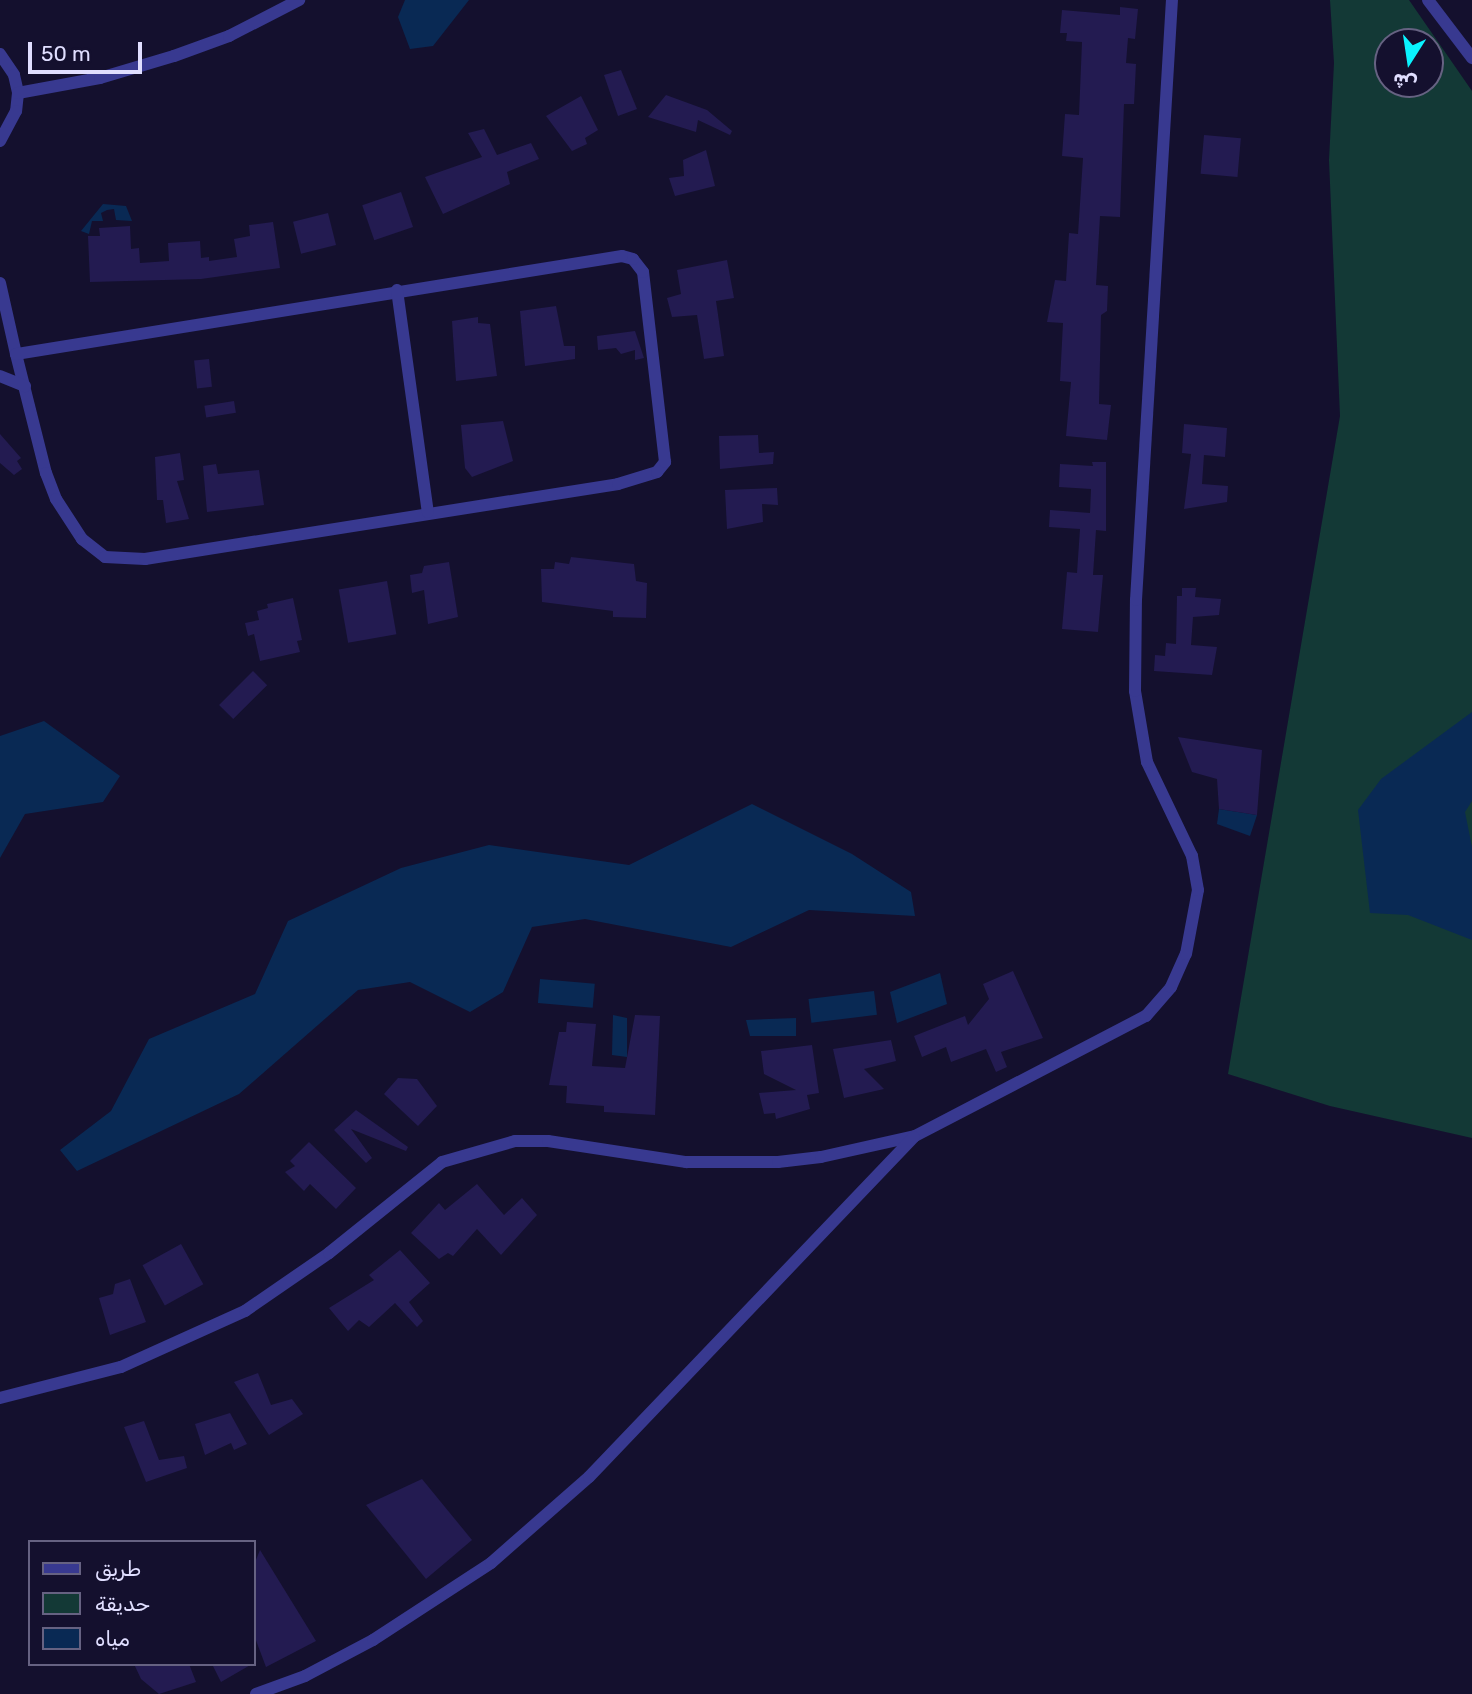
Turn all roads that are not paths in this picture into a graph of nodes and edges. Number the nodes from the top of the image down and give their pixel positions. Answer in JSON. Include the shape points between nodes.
{"nodes":[{"id":1,"x":299,"y":0,"type":"edge"},
{"id":2,"x":1172,"y":0,"type":"edge"},
{"id":3,"x":1428,"y":0,"type":"edge"},
{"id":4,"x":0,"y":54,"type":"edge"},
{"id":5,"x":1472,"y":58,"type":"edge"},
{"id":6,"x":18,"y":93,"type":"junction"},
{"id":7,"x":0,"y":141,"type":"edge"},
{"id":8,"x":0,"y":284,"type":"edge"},
{"id":9,"x":397,"y":290,"type":"junction"},
{"id":10,"x":16,"y":354,"type":"junction"},
{"id":11,"x":0,"y":376,"type":"edge"},
{"id":12,"x":25,"y":386,"type":"junction"},
{"id":13,"x":428,"y":512,"type":"junction"},
{"id":14,"x":915,"y":1136,"type":"junction"},
{"id":15,"x":0,"y":1398,"type":"edge"},
{"id":16,"x":256,"y":1694,"type":"edge"}],
"edges":[{"from":1,"to":6,"type":"street","via":[[229,36],[174,56],[100,78]]},
{"from":2,"to":14,"type":"street","via":[[1136,600],[1135,691],[1147,762],[1192,856],[1198,890],[1186,954],[1171,988],[1146,1016]]},
{"from":3,"to":5,"type":"street"},
{"from":4,"to":6,"type":"street","via":[[14,75]]},
{"from":6,"to":7,"type":"street","via":[[16,111]]},
{"from":8,"to":10,"type":"street"},
{"from":9,"to":10,"type":"street"},
{"from":9,"to":13,"type":"street"},
{"from":9,"to":13,"type":"street","via":[[611,257],[633,258],[643,272],[661,410],[662,468],[618,484]]},
{"from":10,"to":12,"type":"street"},
{"from":11,"to":12,"type":"street"},
{"from":12,"to":13,"type":"street","via":[[56,499],[82,540],[104,557],[145,559]]},
{"from":14,"to":15,"type":"street","via":[[821,1157],[751,1163],[686,1162],[548,1141],[488,1148],[442,1162],[418,1177],[329,1253],[245,1311],[121,1367]]},
{"from":14,"to":16,"type":"street","via":[[589,1477],[491,1563],[373,1640],[305,1676]]}]}
